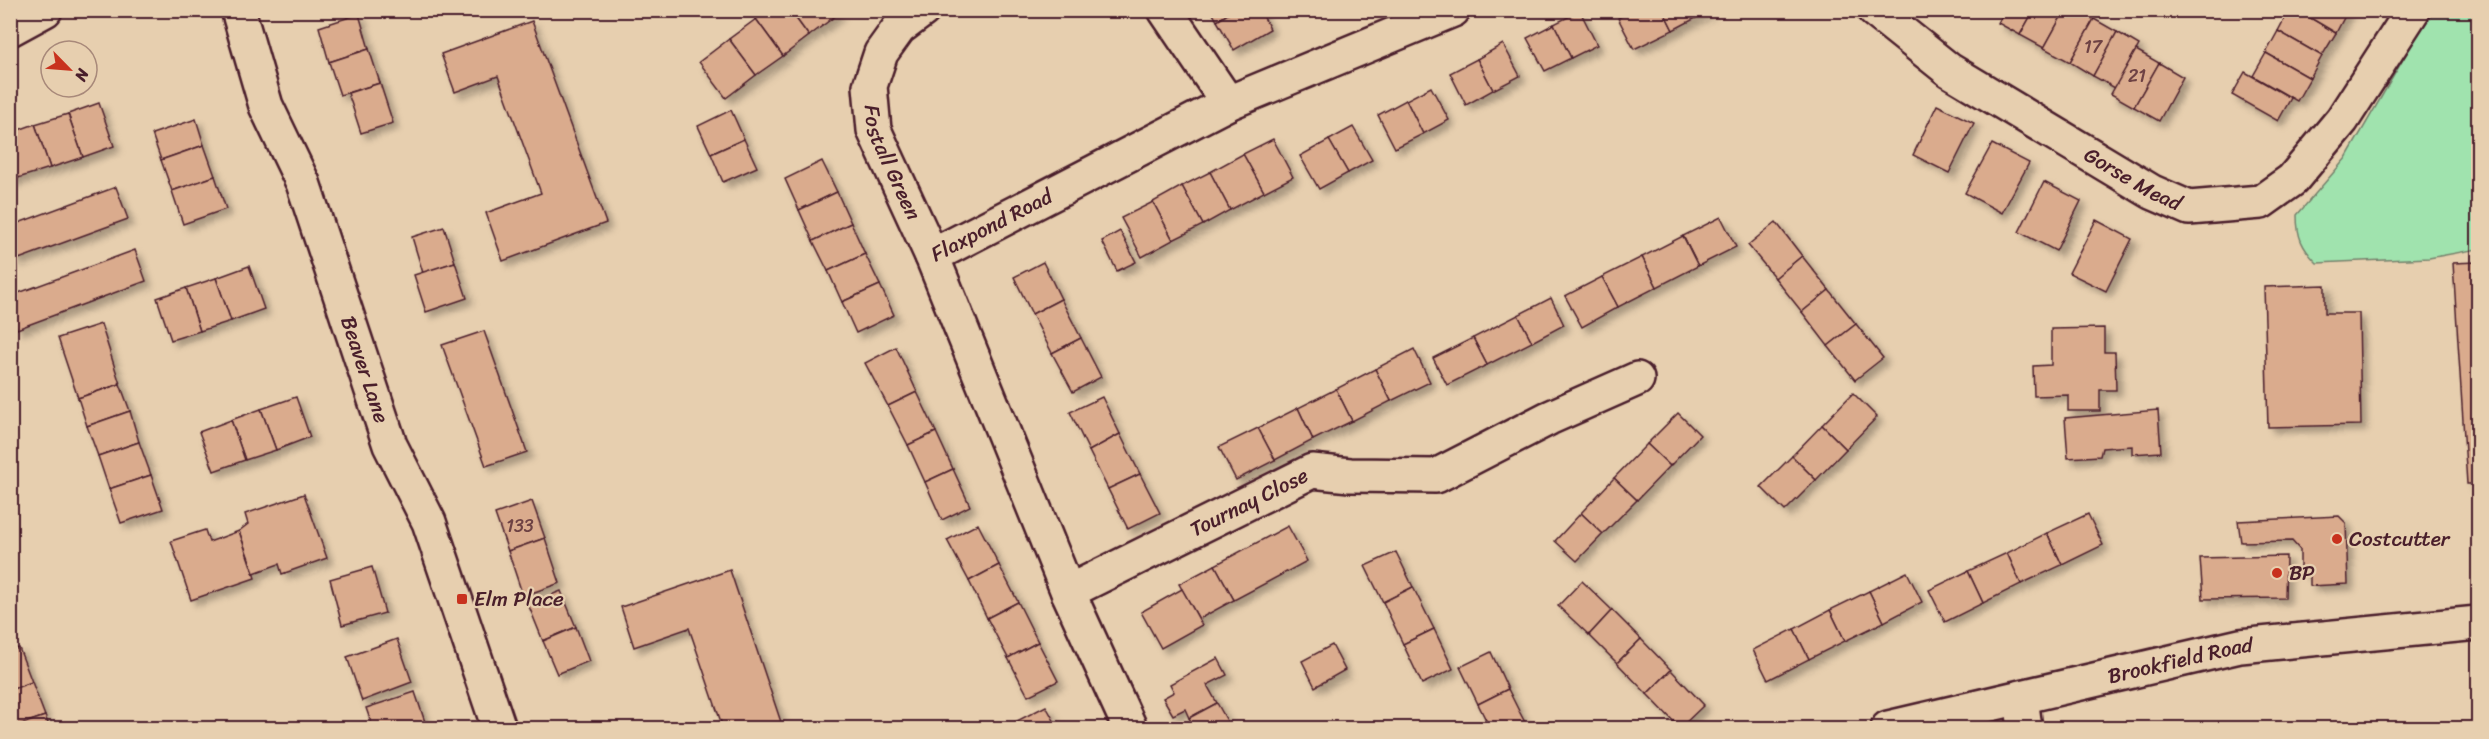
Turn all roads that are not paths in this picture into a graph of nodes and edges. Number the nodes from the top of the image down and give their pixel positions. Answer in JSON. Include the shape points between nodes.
{"nodes":[{"id":1,"x":45,"y":10,"type":"edge"},
{"id":2,"x":238,"y":10,"type":"edge"},
{"id":3,"x":923,"y":10,"type":"edge"},
{"id":4,"x":1165,"y":10,"type":"edge"},
{"id":5,"x":1453,"y":10,"type":"edge"},
{"id":6,"x":1874,"y":10,"type":"edge"},
{"id":7,"x":2413,"y":10,"type":"edge"},
{"id":8,"x":10,"y":29,"type":"edge"},
{"id":9,"x":1228,"y":103,"type":"junction"},
{"id":10,"x":932,"y":256,"type":"junction"},
{"id":11,"x":1637,"y":379,"type":"dead end"},
{"id":12,"x":1068,"y":592,"type":"junction"},
{"id":13,"x":2478,"y":623,"type":"edge"},
{"id":14,"x":2023,"y":713,"type":"edge"},
{"id":15,"x":499,"y":729,"type":"edge"},
{"id":16,"x":1130,"y":729,"type":"edge"},
{"id":17,"x":1888,"y":729,"type":"edge"}],
"edges":[{"from":1,"to":8,"type":"street"},
{"from":2,"to":15,"type":"street","name":"Beaver Lane","via":[[266,106],[303,183],[390,445],[429,522]]},
{"from":3,"to":10,"type":"street","name":"Fostall Green","via":[[899,28],[881,53],[870,86],[874,130]]},
{"from":4,"to":9,"type":"street"},
{"from":5,"to":9,"type":"street","name":"Flaxpond Road"},
{"from":6,"to":7,"type":"street","name":"Gorse Mead","via":[[1949,70],[2152,192],[2189,208],[2261,202],[2292,180],[2342,120]]},
{"from":9,"to":10,"type":"street","name":"Flaxpond Road"},
{"from":10,"to":12,"type":"street","name":"Flaxpond Road"},
{"from":11,"to":12,"type":"street","name":"Tournay Close","via":[[1549,418],[1436,476],[1312,471]]},
{"from":12,"to":16,"type":"street","name":"Flaxpond Road"},
{"from":13,"to":14,"type":"street","name":"Brookfield Road","via":[[2240,646]]},
{"from":14,"to":17,"type":"street","name":"Brookfield Road"}]}
